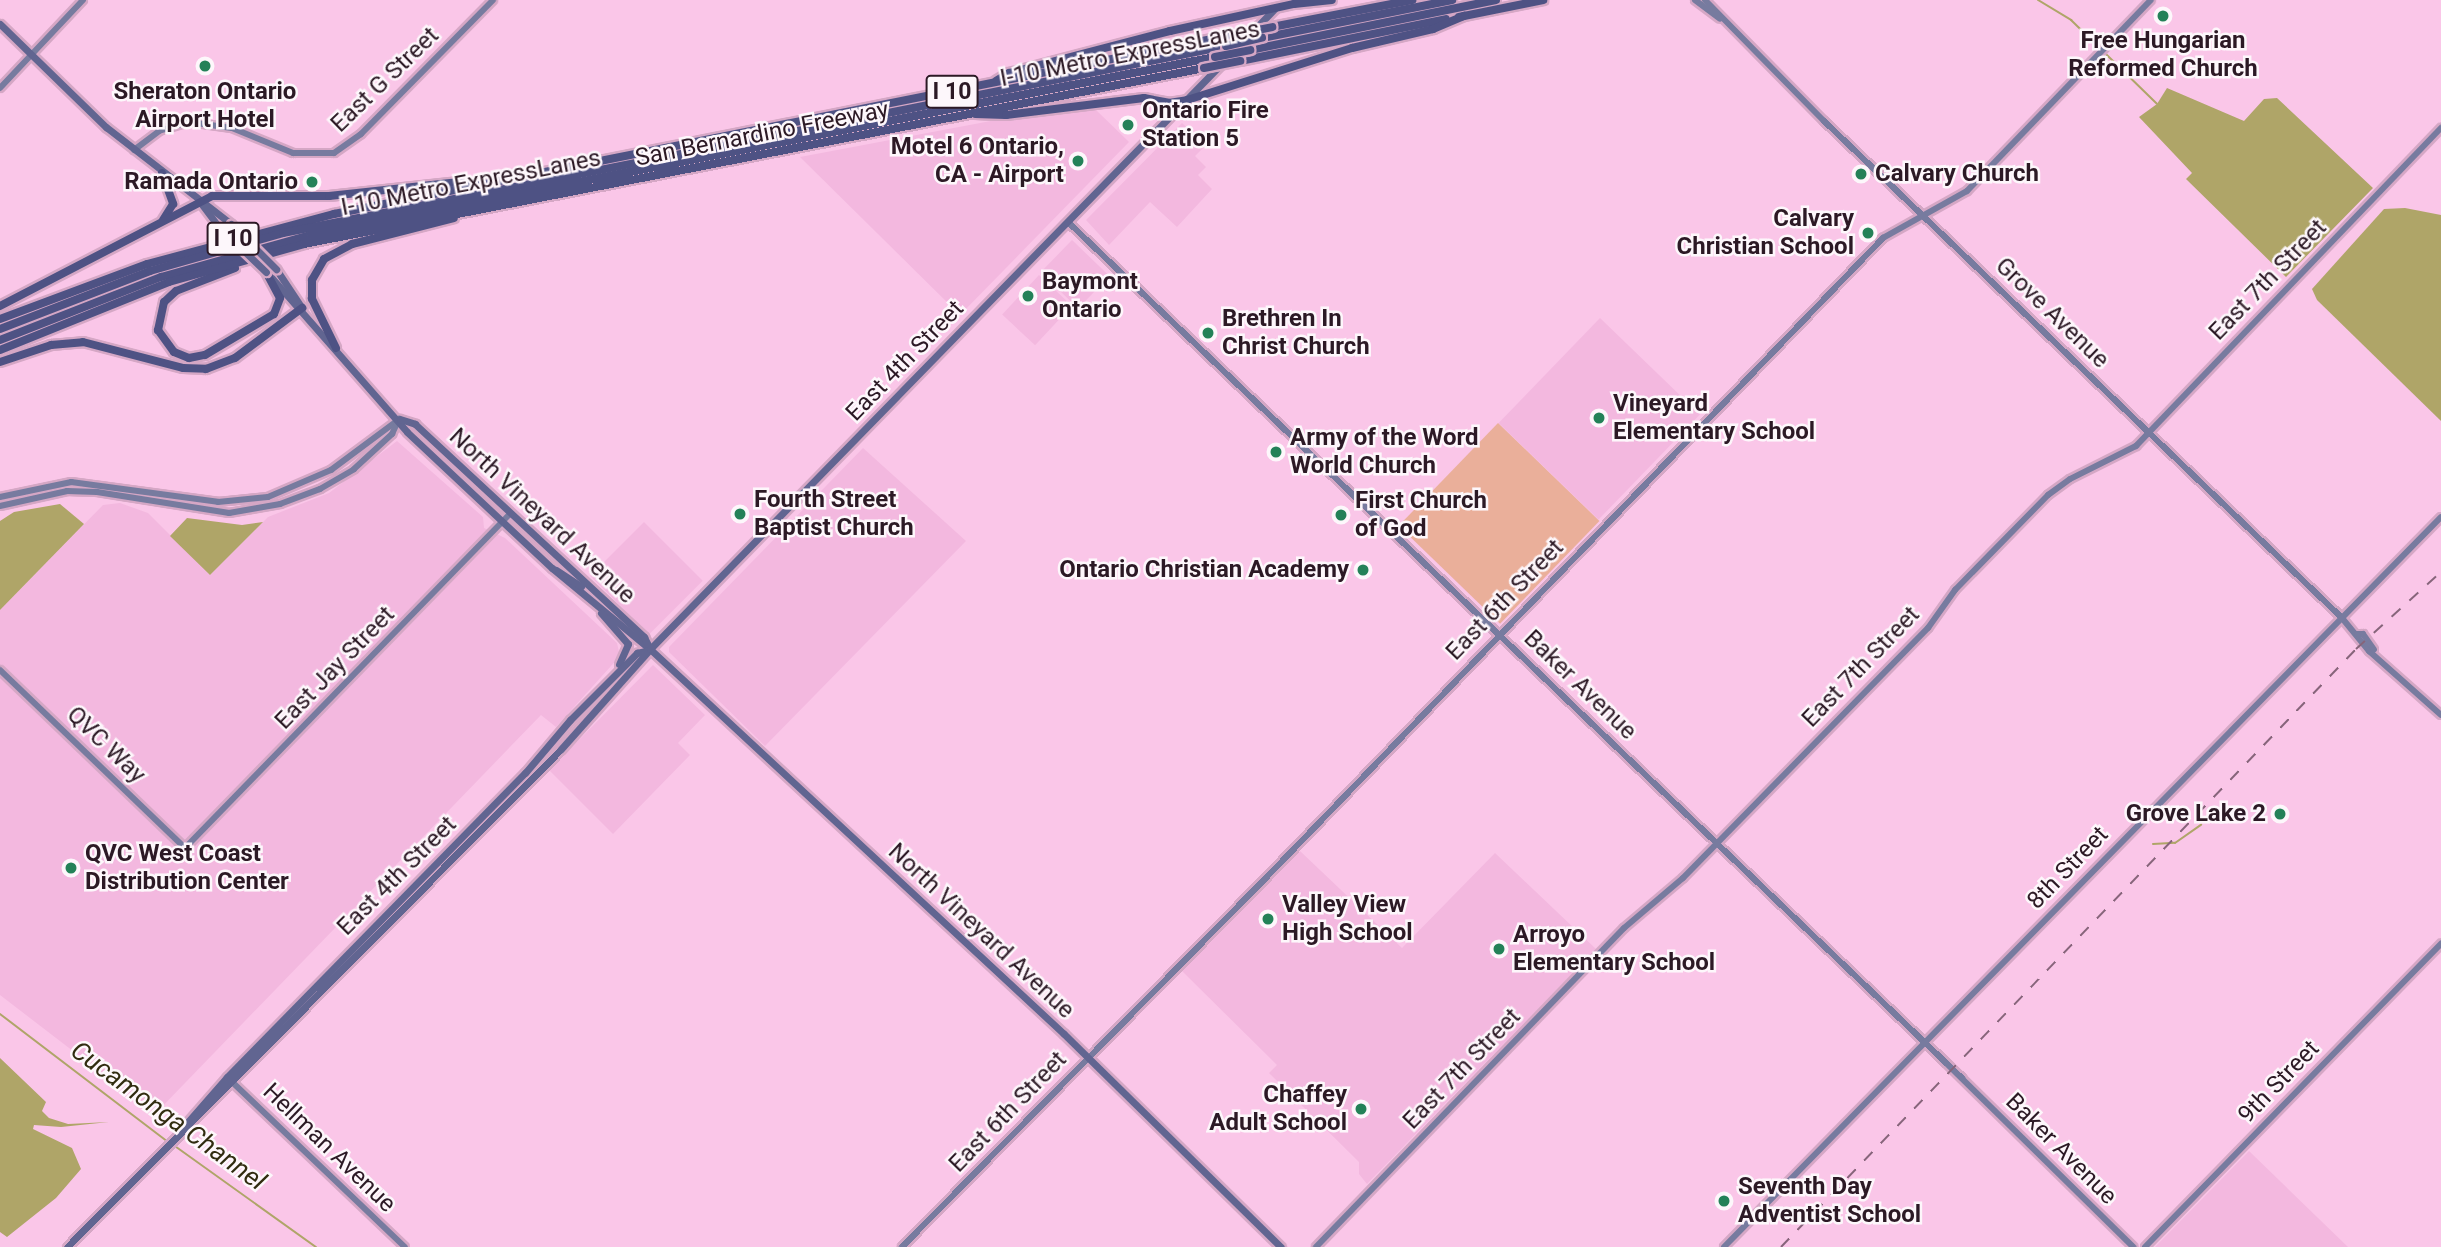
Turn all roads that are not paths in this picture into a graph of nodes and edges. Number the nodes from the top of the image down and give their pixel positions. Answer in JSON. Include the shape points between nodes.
{"nodes":[{"id":1,"x":83,"y":0,"type":"edge"},
{"id":2,"x":494,"y":0,"type":"edge"},
{"id":3,"x":1283,"y":0,"type":"edge"},
{"id":4,"x":1332,"y":0,"type":"edge"},
{"id":5,"x":1412,"y":0,"type":"edge"},
{"id":6,"x":1452,"y":0,"type":"edge"},
{"id":7,"x":1496,"y":0,"type":"edge"},
{"id":8,"x":1543,"y":0,"type":"edge"},
{"id":9,"x":1695,"y":0,"type":"edge"},
{"id":10,"x":1705,"y":0,"type":"edge"},
{"id":11,"x":2151,"y":0,"type":"edge"},
{"id":12,"x":1275,"y":8,"type":"junction"},
{"id":13,"x":1464,"y":16,"type":"junction"},
{"id":14,"x":1720,"y":19,"type":"junction"},
{"id":15,"x":0,"y":24,"type":"edge"},
{"id":16,"x":31,"y":54,"type":"junction"},
{"id":17,"x":990,"y":84,"type":"junction"},
{"id":18,"x":0,"y":88,"type":"edge"},
{"id":19,"x":1187,"y":100,"type":"junction"},
{"id":20,"x":970,"y":113,"type":"junction"},
{"id":21,"x":2441,"y":128,"type":"edge"},
{"id":22,"x":134,"y":150,"type":"junction"},
{"id":23,"x":162,"y":173,"type":"junction"},
{"id":24,"x":473,"y":186,"type":"junction"},
{"id":25,"x":200,"y":202,"type":"junction"},
{"id":26,"x":470,"y":212,"type":"junction"},
{"id":27,"x":1922,"y":214,"type":"junction"},
{"id":28,"x":1068,"y":222,"type":"junction"},
{"id":29,"x":153,"y":229,"type":"junction"},
{"id":30,"x":270,"y":253,"type":"junction"},
{"id":31,"x":266,"y":272,"type":"junction"},
{"id":32,"x":0,"y":306,"type":"edge"},
{"id":33,"x":302,"y":308,"type":"junction"},
{"id":34,"x":0,"y":319,"type":"edge"},
{"id":35,"x":0,"y":329,"type":"edge"},
{"id":36,"x":0,"y":340,"type":"edge"},
{"id":37,"x":335,"y":348,"type":"junction"},
{"id":38,"x":0,"y":350,"type":"edge"},
{"id":39,"x":0,"y":362,"type":"edge"},
{"id":40,"x":399,"y":419,"type":"junction"},
{"id":41,"x":2149,"y":433,"type":"junction"},
{"id":42,"x":0,"y":497,"type":"edge"},
{"id":43,"x":0,"y":506,"type":"edge"},
{"id":44,"x":510,"y":514,"type":"junction"},
{"id":45,"x":2441,"y":517,"type":"edge"},
{"id":46,"x":503,"y":522,"type":"junction"},
{"id":47,"x":552,"y":568,"type":"junction"},
{"id":48,"x":597,"y":593,"type":"junction"},
{"id":49,"x":600,"y":609,"type":"junction"},
{"id":50,"x":2342,"y":618,"type":"junction"},
{"id":51,"x":1499,"y":634,"type":"junction"},
{"id":52,"x":650,"y":649,"type":"junction"},
{"id":53,"x":0,"y":670,"type":"edge"},
{"id":54,"x":576,"y":715,"type":"junction"},
{"id":55,"x":2441,"y":715,"type":"edge"},
{"id":56,"x":1716,"y":844,"type":"junction"},
{"id":57,"x":185,"y":848,"type":"joint"},
{"id":58,"x":2441,"y":944,"type":"edge"},
{"id":59,"x":1925,"y":1042,"type":"junction"},
{"id":60,"x":1088,"y":1057,"type":"junction"},
{"id":61,"x":230,"y":1080,"type":"junction"},
{"id":62,"x":68,"y":1247,"type":"edge"},
{"id":63,"x":405,"y":1247,"type":"edge"},
{"id":64,"x":902,"y":1247,"type":"edge"},
{"id":65,"x":1280,"y":1247,"type":"edge"},
{"id":66,"x":1317,"y":1247,"type":"edge"},
{"id":67,"x":1724,"y":1247,"type":"edge"},
{"id":68,"x":2133,"y":1247,"type":"edge"},
{"id":69,"x":2145,"y":1247,"type":"edge"}],
"edges":[{"from":1,"to":16,"type":"street"},
{"from":2,"to":22,"type":"street","name":"East G Street","via":[[361,134],[334,153],[293,153],[232,128],[189,122],[159,131]]},
{"from":3,"to":12,"type":"street"},
{"from":4,"to":12,"type":"highway"},
{"from":5,"to":17,"type":"highway","name":"San Bernardino Freeway","number":"I 10","bridge":true},
{"from":6,"to":35,"type":"highway","name":"I-10 Metro ExpressLanes","bridge":true,"via":[[295,230],[150,271]]},
{"from":7,"to":36,"type":"highway","name":"I-10 Metro ExpressLanes","bridge":true,"via":[[301,237],[149,281]]},
{"from":8,"to":13,"type":"highway","name":"San Bernardino Freeway","number":"I 10"},
{"from":9,"to":14,"type":"street","name":"Grove Avenue"},
{"from":10,"to":14,"type":"street","name":"Grove Avenue"},
{"from":11,"to":27,"type":"street","name":"East 6th Street","via":[[1967,191]]},
{"from":12,"to":17,"type":"highway","via":[[1009,73]]},
{"from":12,"to":19,"type":"main road","name":"East 4th Street"},
{"from":13,"to":19,"type":"highway"},
{"from":13,"to":20,"type":"highway","name":"San Bernardino Freeway","number":"I 10","bridge":true},
{"from":14,"to":27,"type":"street","name":"Grove Avenue"},
{"from":15,"to":16,"type":"main road","name":"North Vineyard Avenue"},
{"from":16,"to":18,"type":"street"},
{"from":16,"to":22,"type":"main road","name":"North Vineyard Avenue"},
{"from":17,"to":24,"type":"highway","name":"San Bernardino Freeway","number":"I 10"},
{"from":19,"to":20,"type":"highway","via":[[1169,103],[1144,98],[991,116]]},
{"from":19,"to":28,"type":"main road","name":"East 4th Street"},
{"from":20,"to":26,"type":"highway","name":"San Bernardino Freeway","number":"I 10"},
{"from":21,"to":41,"type":"street","name":"East 7th Street"},
{"from":22,"to":23,"type":"main road","name":"North Vineyard Avenue"},
{"from":23,"to":25,"type":"main road","name":"North Vineyard Avenue"},
{"from":23,"to":29,"type":"highway","via":[[173,204]]},
{"from":24,"to":25,"type":"highway","via":[[459,183],[329,196],[223,194]]},
{"from":24,"to":34,"type":"highway","name":"San Bernardino Freeway","number":"I 10","via":[[334,214],[181,253]]},
{"from":25,"to":29,"type":"highway"},
{"from":25,"to":31,"type":"main road","name":"North Vineyard Avenue","bridge":true},
{"from":25,"to":33,"type":"main road","name":"North Vineyard Avenue","bridge":true,"via":[[231,224],[276,269]]},
{"from":26,"to":30,"type":"highway","name":"San Bernardino Freeway","number":"I 10"},
{"from":26,"to":37,"type":"highway","via":[[443,223],[352,244],[324,259],[312,280],[312,299]]},
{"from":27,"to":41,"type":"street","name":"Grove Avenue"},
{"from":27,"to":51,"type":"street","name":"East 6th Street","via":[[1883,238]]},
{"from":28,"to":51,"type":"street","name":"Baker Avenue"},
{"from":28,"to":52,"type":"main road","name":"East 4th Street"},
{"from":29,"to":32,"type":"highway"},
{"from":30,"to":31,"type":"highway","via":[[170,295],[157,322],[165,344],[180,355],[198,357],[269,317],[279,308],[281,298]]},
{"from":30,"to":38,"type":"highway","name":"San Bernardino Freeway","number":"I 10","via":[[120,300]]},
{"from":31,"to":33,"type":"main road","name":"North Vineyard Avenue"},
{"from":33,"to":37,"type":"main road","name":"North Vineyard Avenue"},
{"from":33,"to":39,"type":"highway","via":[[235,358],[206,369],[183,368],[83,342],[51,345]]},
{"from":37,"to":40,"type":"main road","name":"North Vineyard Avenue"},
{"from":40,"to":42,"type":"street","via":[[331,470],[268,496],[218,502],[71,482]]},
{"from":40,"to":43,"type":"street","via":[[392,434],[354,469],[304,496],[257,509],[208,511],[82,491],[35,496]]},
{"from":40,"to":44,"type":"main road","name":"North Vineyard Avenue","via":[[415,424]]},
{"from":40,"to":46,"type":"main road","name":"North Vineyard Avenue","via":[[407,432]]},
{"from":41,"to":50,"type":"street","name":"Grove Avenue"},
{"from":41,"to":56,"type":"street","name":"East 7th Street","via":[[2123,456],[2070,479],[2048,495],[1955,590],[1928,628]]},
{"from":44,"to":46,"type":"street","name":"East Jay Street"},
{"from":44,"to":48,"type":"main road","name":"North Vineyard Avenue"},
{"from":45,"to":50,"type":"street","name":"8th Street"},
{"from":46,"to":47,"type":"main road","name":"North Vineyard Avenue"},
{"from":46,"to":57,"type":"street","name":"East Jay Street"},
{"from":47,"to":48,"type":"main road"},
{"from":47,"to":49,"type":"main road","name":"North Vineyard Avenue"},
{"from":48,"to":52,"type":"main road","name":"North Vineyard Avenue","via":[[644,637]]},
{"from":49,"to":52,"type":"main road","name":"North Vineyard Avenue"},
{"from":49,"to":54,"type":"main road","via":[[629,650]]},
{"from":50,"to":55,"type":"street","name":"Grove Avenue"},
{"from":50,"to":59,"type":"street","name":"8th Street"},
{"from":51,"to":56,"type":"street","name":"Baker Avenue"},
{"from":51,"to":60,"type":"street","name":"East 6th Street"},
{"from":52,"to":54,"type":"main road","name":"East 4th Street","via":[[637,653]]},
{"from":52,"to":60,"type":"main road","name":"North Vineyard Avenue"},
{"from":52,"to":61,"type":"main road","name":"East 4th Street","via":[[561,749]]},
{"from":53,"to":57,"type":"street","name":"QVC Way"},
{"from":54,"to":61,"type":"main road","name":"East 4th Street"},
{"from":56,"to":59,"type":"street","name":"Baker Avenue"},
{"from":56,"to":66,"type":"street","name":"East 7th Street","via":[[1624,928]]},
{"from":58,"to":69,"type":"street","name":"9th Street"},
{"from":59,"to":67,"type":"street","name":"8th Street"},
{"from":59,"to":68,"type":"street","name":"Baker Avenue"},
{"from":60,"to":64,"type":"street","name":"East 6th Street"},
{"from":60,"to":65,"type":"main road","name":"North Vineyard Avenue"},
{"from":61,"to":62,"type":"main road","name":"East 4th Street","via":[[182,1124],[177,1136]]},
{"from":61,"to":63,"type":"street","name":"Hellman Avenue"}]}
